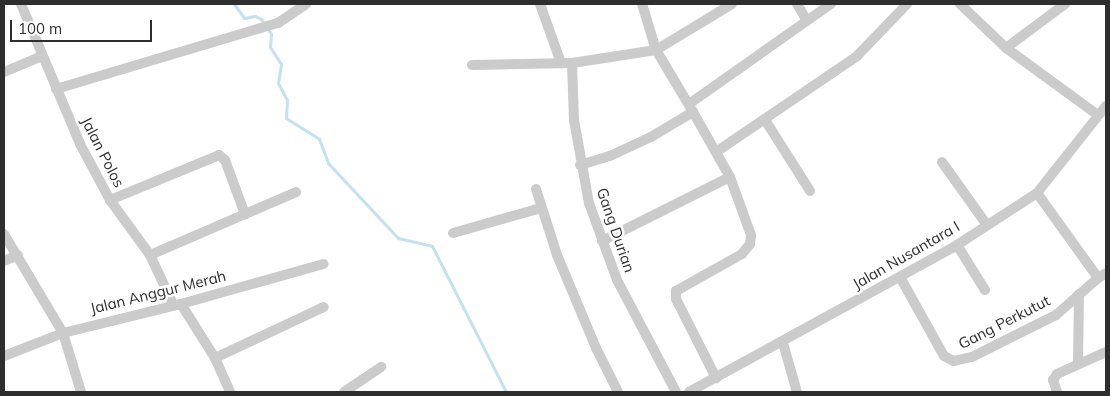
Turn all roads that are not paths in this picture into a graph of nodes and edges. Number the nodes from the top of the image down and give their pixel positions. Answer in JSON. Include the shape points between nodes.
{"nodes":[{"id":1,"x":21,"y":4,"type":"edge"},
{"id":2,"x":306,"y":4,"type":"edge"},
{"id":3,"x":540,"y":4,"type":"edge"},
{"id":4,"x":642,"y":4,"type":"edge"},
{"id":5,"x":732,"y":4,"type":"edge"},
{"id":6,"x":797,"y":4,"type":"edge"},
{"id":7,"x":831,"y":4,"type":"edge"},
{"id":8,"x":907,"y":4,"type":"edge"},
{"id":9,"x":960,"y":4,"type":"edge"},
{"id":10,"x":1065,"y":4,"type":"edge"},
{"id":11,"x":806,"y":19,"type":"junction"},
{"id":12,"x":1006,"y":48,"type":"junction"},
{"id":13,"x":656,"y":50,"type":"junction"},
{"id":14,"x":42,"y":56,"type":"junction"},
{"id":15,"x":561,"y":63,"type":"junction"},
{"id":16,"x":572,"y":63,"type":"junction"},
{"id":17,"x":472,"y":65,"type":"dead end"},
{"id":18,"x":4,"y":72,"type":"edge"},
{"id":19,"x":56,"y":89,"type":"junction"},
{"id":20,"x":1106,"y":106,"type":"edge"},
{"id":21,"x":691,"y":108,"type":"junction"},
{"id":22,"x":1098,"y":115,"type":"junction"},
{"id":23,"x":765,"y":120,"type":"junction"},
{"id":24,"x":716,"y":152,"type":"junction"},
{"id":25,"x":942,"y":162,"type":"dead end"},
{"id":26,"x":580,"y":165,"type":"junction"},
{"id":27,"x":730,"y":177,"type":"junction"},
{"id":28,"x":536,"y":189,"type":"dead end"},
{"id":29,"x":810,"y":191,"type":"dead end"},
{"id":30,"x":296,"y":192,"type":"dead end"},
{"id":31,"x":1037,"y":193,"type":"junction"},
{"id":32,"x":110,"y":200,"type":"junction"},
{"id":33,"x":541,"y":208,"type":"junction"},
{"id":34,"x":245,"y":214,"type":"junction"},
{"id":35,"x":987,"y":225,"type":"junction"},
{"id":36,"x":453,"y":233,"type":"dead end"},
{"id":37,"x":4,"y":234,"type":"edge"},
{"id":38,"x":602,"y":241,"type":"junction"},
{"id":39,"x":957,"y":245,"type":"junction"},
{"id":40,"x":18,"y":255,"type":"junction"},
{"id":41,"x":150,"y":255,"type":"junction"},
{"id":42,"x":4,"y":261,"type":"edge"},
{"id":43,"x":323,"y":264,"type":"dead end"},
{"id":44,"x":1102,"y":276,"type":"edge"},
{"id":45,"x":900,"y":277,"type":"junction"},
{"id":46,"x":985,"y":290,"type":"dead end"},
{"id":47,"x":1079,"y":294,"type":"junction"},
{"id":48,"x":177,"y":305,"type":"junction"},
{"id":49,"x":324,"y":307,"type":"dead end"},
{"id":50,"x":63,"y":333,"type":"junction"},
{"id":51,"x":783,"y":343,"type":"junction"},
{"id":52,"x":1106,"y":352,"type":"edge"},
{"id":53,"x":4,"y":356,"type":"edge"},
{"id":54,"x":215,"y":358,"type":"junction"},
{"id":55,"x":1078,"y":364,"type":"junction"},
{"id":56,"x":381,"y":367,"type":"dead end"},
{"id":57,"x":716,"y":378,"type":"junction"},
{"id":58,"x":81,"y":392,"type":"edge"},
{"id":59,"x":230,"y":392,"type":"edge"},
{"id":60,"x":344,"y":392,"type":"edge"},
{"id":61,"x":618,"y":392,"type":"edge"},
{"id":62,"x":676,"y":392,"type":"edge"},
{"id":63,"x":689,"y":392,"type":"edge"},
{"id":64,"x":797,"y":392,"type":"edge"},
{"id":65,"x":1057,"y":392,"type":"edge"}],
"edges":[{"from":1,"to":14,"type":"street","name":"Jalan Polos"},
{"from":2,"to":19,"type":"street","via":[[278,23]]},
{"from":3,"to":15,"type":"street"},
{"from":4,"to":13,"type":"street"},
{"from":5,"to":13,"type":"street"},
{"from":6,"to":11,"type":"street"},
{"from":7,"to":11,"type":"street"},
{"from":8,"to":23,"type":"street","via":[[857,56]]},
{"from":9,"to":12,"type":"street"},
{"from":10,"to":12,"type":"street"},
{"from":11,"to":21,"type":"street"},
{"from":12,"to":22,"type":"street"},
{"from":13,"to":16,"type":"street"},
{"from":13,"to":21,"type":"street"},
{"from":14,"to":18,"type":"street"},
{"from":14,"to":19,"type":"street","name":"Jalan Polos"},
{"from":15,"to":16,"type":"street"},
{"from":15,"to":17,"type":"street"},
{"from":16,"to":26,"type":"street","name":"Gang Durian"},
{"from":19,"to":32,"type":"street","name":"Jalan Polos"},
{"from":20,"to":22,"type":"street","name":"Jalan Nusantara I"},
{"from":21,"to":24,"type":"street"},
{"from":21,"to":26,"type":"street","via":[[651,138]]},
{"from":22,"to":31,"type":"street","name":"Jalan Nusantara I"},
{"from":23,"to":24,"type":"street"},
{"from":23,"to":29,"type":"street"},
{"from":24,"to":27,"type":"street"},
{"from":25,"to":35,"type":"street"},
{"from":26,"to":38,"type":"street","name":"Gang Durian"},
{"from":27,"to":38,"type":"street"},
{"from":27,"to":57,"type":"street","via":[[750,229],[750,244],[742,254],[679,287],[676,295]]},
{"from":28,"to":33,"type":"street"},
{"from":30,"to":34,"type":"street"},
{"from":31,"to":35,"type":"street","name":"Jalan Nusantara I"},
{"from":31,"to":44,"type":"street"},
{"from":32,"to":34,"type":"street","via":[[219,156],[225,160]]},
{"from":32,"to":41,"type":"street","name":"Jalan Polos"},
{"from":33,"to":36,"type":"street"},
{"from":33,"to":61,"type":"street","via":[[579,309]]},
{"from":34,"to":41,"type":"street"},
{"from":35,"to":39,"type":"street","name":"Jalan Nusantara I"},
{"from":37,"to":40,"type":"street"},
{"from":38,"to":62,"type":"street","name":"Gang Durian","via":[[632,312]]},
{"from":39,"to":45,"type":"street","name":"Jalan Nusantara I"},
{"from":39,"to":46,"type":"street"},
{"from":40,"to":42,"type":"street"},
{"from":40,"to":50,"type":"street"},
{"from":41,"to":48,"type":"street","name":"Jalan Polos"},
{"from":43,"to":48,"type":"street","name":"Jalan Anggur Merah"},
{"from":44,"to":47,"type":"street","name":"Gang Perkutut"},
{"from":45,"to":47,"type":"street","name":"Gang Perkutut","via":[[944,356],[950,361],[972,357],[1056,314]]},
{"from":45,"to":51,"type":"street","name":"Jalan Nusantara I"},
{"from":47,"to":55,"type":"street"},
{"from":48,"to":50,"type":"street","name":"Jalan Anggur Merah"},
{"from":48,"to":54,"type":"street","name":"Jalan Polos"},
{"from":49,"to":54,"type":"street"},
{"from":50,"to":53,"type":"street","name":"Jalan Anggur Merah"},
{"from":50,"to":58,"type":"street"},
{"from":51,"to":57,"type":"street","name":"Jalan Nusantara I"},
{"from":51,"to":64,"type":"street"},
{"from":52,"to":55,"type":"street"},
{"from":54,"to":59,"type":"street","name":"Jalan Polos"},
{"from":55,"to":65,"type":"street","via":[[1054,376]]},
{"from":56,"to":60,"type":"street"},
{"from":57,"to":63,"type":"street","name":"Jalan Nusantara I"}]}
